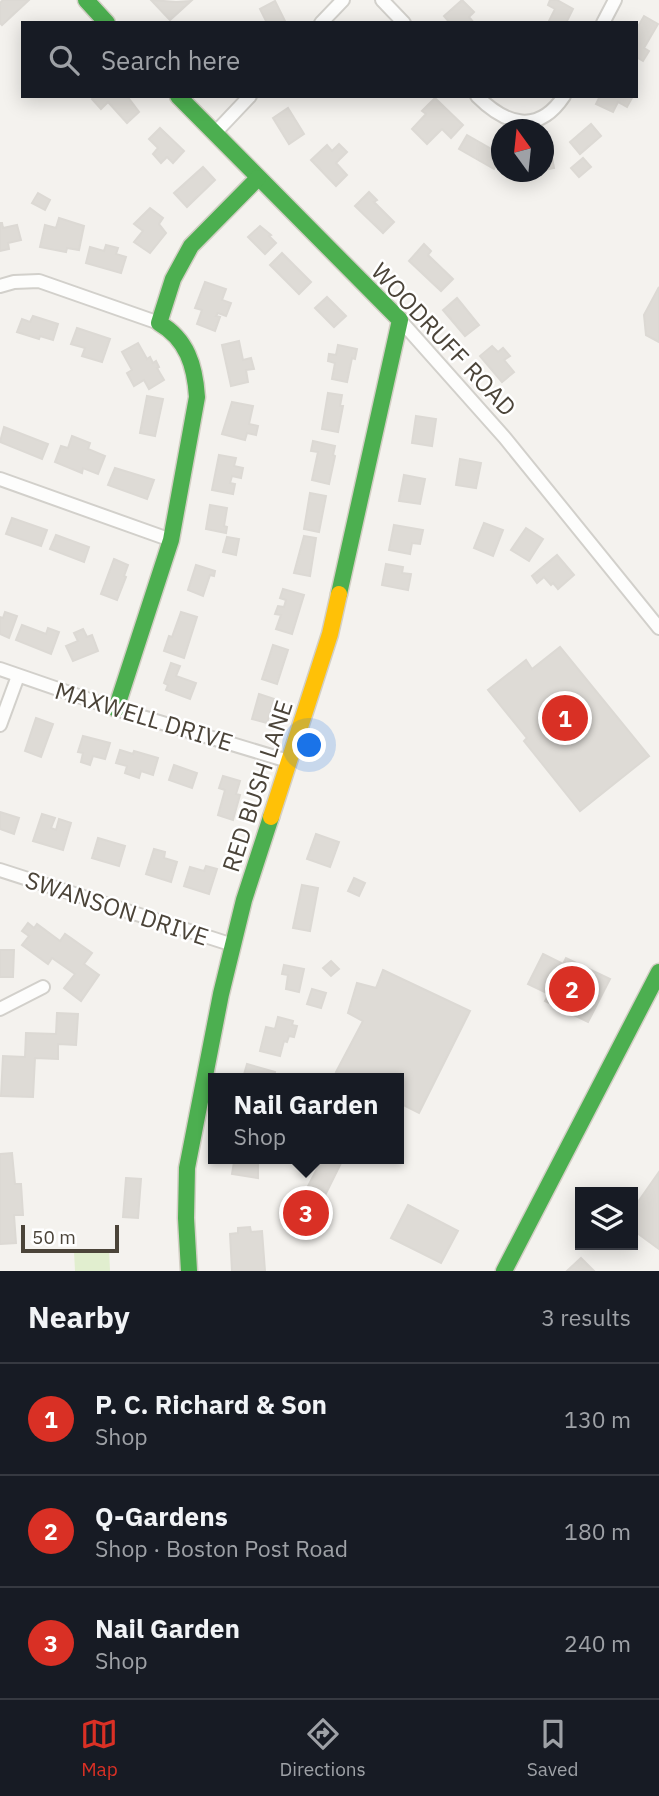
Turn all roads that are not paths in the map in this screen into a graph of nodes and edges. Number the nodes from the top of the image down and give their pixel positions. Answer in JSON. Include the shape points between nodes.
{"nodes":[{"id":1,"x":86,"y":0,"type":"edge"},
{"id":2,"x":343,"y":0,"type":"edge"},
{"id":3,"x":382,"y":0,"type":"edge"},
{"id":4,"x":615,"y":0,"type":"edge"},
{"id":5,"x":105,"y":21,"type":"edge"},
{"id":6,"x":323,"y":21,"type":"edge"},
{"id":7,"x":402,"y":21,"type":"edge"},
{"id":8,"x":604,"y":21,"type":"edge"},
{"id":9,"x":180,"y":98,"type":"edge"},
{"id":10,"x":248,"y":98,"type":"edge"},
{"id":11,"x":479,"y":98,"type":"edge"},
{"id":12,"x":562,"y":98,"type":"edge"},
{"id":13,"x":214,"y":134,"type":"junction"},
{"id":14,"x":258,"y":178,"type":"junction"},
{"id":15,"x":0,"y":286,"type":"edge"},
{"id":16,"x":400,"y":320,"type":"junction"},
{"id":17,"x":159,"y":323,"type":"junction"},
{"id":18,"x":0,"y":479,"type":"edge"},
{"id":19,"x":171,"y":540,"type":"junction"},
{"id":20,"x":659,"y":628,"type":"edge"},
{"id":21,"x":0,"y":669,"type":"edge"},
{"id":22,"x":18,"y":676,"type":"junction"},
{"id":23,"x":116,"y":709,"type":"junction"},
{"id":24,"x":0,"y":725,"type":"edge"},
{"id":25,"x":288,"y":761,"type":"junction"},
{"id":26,"x":0,"y":870,"type":"edge"},
{"id":27,"x":233,"y":945,"type":"junction"},
{"id":28,"x":659,"y":972,"type":"edge"},
{"id":29,"x":43,"y":987,"type":"dead end"},
{"id":30,"x":0,"y":1009,"type":"edge"},
{"id":31,"x":189,"y":1271,"type":"edge"},
{"id":32,"x":504,"y":1271,"type":"edge"}],
"edges":[{"from":1,"to":5,"type":"street"},
{"from":2,"to":6,"type":"street"},
{"from":3,"to":7,"type":"street"},
{"from":4,"to":8,"type":"street"},
{"from":9,"to":13,"type":"street","name":"WOODRUFF ROAD"},
{"from":10,"to":13,"type":"street"},
{"from":11,"to":12,"type":"street","via":[[490,109],[521,122],[536,121]]},
{"from":13,"to":14,"type":"street","name":"WOODRUFF ROAD"},
{"from":14,"to":16,"type":"street","name":"WOODRUFF ROAD"},
{"from":14,"to":17,"type":"street","via":[[191,246],[173,279]]},
{"from":15,"to":17,"type":"street","via":[[38,281]]},
{"from":16,"to":20,"type":"street","name":"WOODRUFF ROAD","via":[[505,438]]},
{"from":16,"to":25,"type":"street","name":"RED BUSH LANE","via":[[330,634]]},
{"from":17,"to":19,"type":"street","via":[[185,348],[197,383]]},
{"from":18,"to":19,"type":"street"},
{"from":19,"to":23,"type":"street"},
{"from":21,"to":22,"type":"street","name":"MAXWELL DRIVE"},
{"from":22,"to":23,"type":"street","name":"MAXWELL DRIVE"},
{"from":22,"to":24,"type":"street"},
{"from":23,"to":25,"type":"street","name":"MAXWELL DRIVE"},
{"from":25,"to":27,"type":"street","name":"RED BUSH LANE"},
{"from":26,"to":27,"type":"street","name":"SWANSON DRIVE"},
{"from":27,"to":31,"type":"street","name":"RED BUSH LANE","via":[[187,1168]]},
{"from":28,"to":32,"type":"street"},
{"from":29,"to":30,"type":"street"}]}
